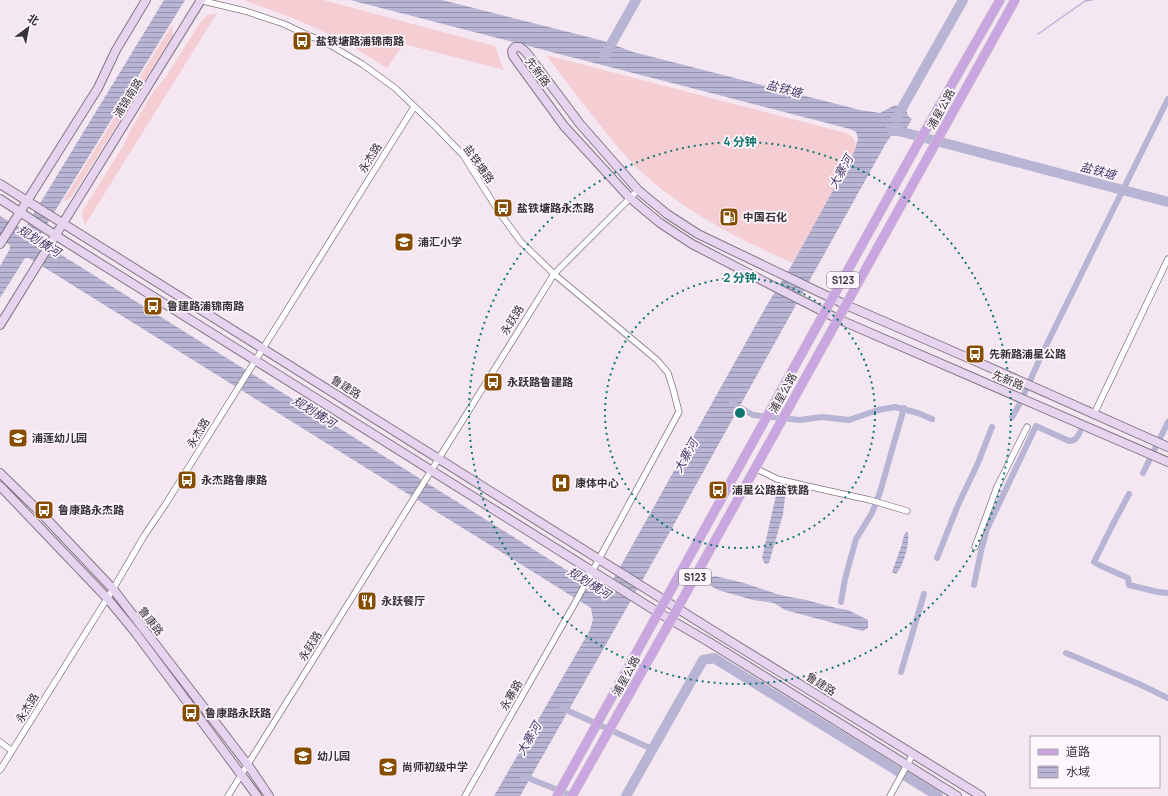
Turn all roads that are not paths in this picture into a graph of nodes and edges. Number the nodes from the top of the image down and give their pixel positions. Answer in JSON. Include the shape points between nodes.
{"nodes":[{"id":1,"x":146,"y":0,"type":"edge"},
{"id":2,"x":200,"y":0,"type":"edge"},
{"id":3,"x":1000,"y":0,"type":"edge"},
{"id":4,"x":1015,"y":0,"type":"edge"},
{"id":5,"x":414,"y":107,"type":"junction"},
{"id":6,"x":0,"y":184,"type":"edge"},
{"id":7,"x":638,"y":190,"type":"junction"},
{"id":8,"x":630,"y":198,"type":"junction"},
{"id":9,"x":0,"y":199,"type":"edge"},
{"id":10,"x":27,"y":200,"type":"junction"},
{"id":11,"x":20,"y":212,"type":"junction"},
{"id":12,"x":64,"y":223,"type":"junction"},
{"id":13,"x":56,"y":236,"type":"junction"},
{"id":14,"x":0,"y":244,"type":"edge"},
{"id":15,"x":1168,"y":259,"type":"edge"},
{"id":16,"x":554,"y":274,"type":"junction"},
{"id":17,"x":833,"y":298,"type":"junction"},
{"id":18,"x":846,"y":304,"type":"junction"},
{"id":19,"x":825,"y":312,"type":"junction"},
{"id":20,"x":838,"y":319,"type":"junction"},
{"id":21,"x":0,"y":325,"type":"edge"},
{"id":22,"x":263,"y":348,"type":"junction"},
{"id":23,"x":256,"y":361,"type":"junction"},
{"id":24,"x":1094,"y":414,"type":"junction"},
{"id":25,"x":1027,"y":427,"type":"dead end"},
{"id":26,"x":1168,"y":447,"type":"edge"},
{"id":27,"x":439,"y":458,"type":"junction"},
{"id":28,"x":1168,"y":462,"type":"edge"},
{"id":29,"x":755,"y":468,"type":"junction"},
{"id":30,"x":432,"y":471,"type":"junction"},
{"id":31,"x":0,"y":473,"type":"edge"},
{"id":32,"x":0,"y":486,"type":"edge"},
{"id":33,"x":907,"y":510,"type":"dead end"},
{"id":34,"x":975,"y":547,"type":"dead end"},
{"id":35,"x":599,"y":559,"type":"junction"},
{"id":36,"x":592,"y":571,"type":"junction"},
{"id":37,"x":113,"y":589,"type":"junction"},
{"id":38,"x":107,"y":598,"type":"junction"},
{"id":39,"x":666,"y":600,"type":"junction"},
{"id":40,"x":677,"y":608,"type":"junction"},
{"id":41,"x":659,"y":613,"type":"junction"},
{"id":42,"x":671,"y":620,"type":"junction"},
{"id":43,"x":0,"y":742,"type":"edge"},
{"id":44,"x":12,"y":751,"type":"junction"},
{"id":45,"x":913,"y":754,"type":"junction"},
{"id":46,"x":248,"y":765,"type":"junction"},
{"id":47,"x":906,"y":765,"type":"junction"},
{"id":48,"x":0,"y":770,"type":"edge"},
{"id":49,"x":241,"y":775,"type":"junction"},
{"id":50,"x":573,"y":793,"type":"edge"},
{"id":51,"x":891,"y":794,"type":"edge"},
{"id":52,"x":228,"y":796,"type":"edge"},
{"id":53,"x":257,"y":796,"type":"edge"},
{"id":54,"x":269,"y":796,"type":"edge"},
{"id":55,"x":465,"y":796,"type":"edge"},
{"id":56,"x":557,"y":796,"type":"edge"},
{"id":57,"x":957,"y":796,"type":"edge"},
{"id":58,"x":981,"y":796,"type":"edge"}],
"edges":[{"from":1,"to":10,"type":"street","via":[[116,50],[98,88]]},
{"from":2,"to":5,"type":"street","name":"盐铁塘路","via":[[284,24],[325,42],[395,88]]},
{"from":2,"to":12,"type":"street","name":"浦锦南路"},
{"from":3,"to":17,"type":"main road","name":"浦星公路","number":"S123"},
{"from":4,"to":18,"type":"main road","name":"浦星公路","number":"S123"},
{"from":5,"to":16,"type":"street","name":"盐铁塘路","via":[[463,155],[521,242]]},
{"from":5,"to":22,"type":"street","name":"永杰路"},
{"from":6,"to":10,"type":"street","name":"鲁建路"},
{"from":7,"to":8,"type":"street","name":"永跃路"},
{"from":7,"to":8,"type":"street","name":"先新路","via":[[580,124],[526,52],[516,47],[512,51],[513,56],[564,126]]},
{"from":7,"to":17,"type":"street","name":"先新路","via":[[667,214],[698,234]]},
{"from":8,"to":16,"type":"street","name":"永跃路"},
{"from":8,"to":19,"type":"street","name":"先新路","via":[[692,244]]},
{"from":9,"to":11,"type":"street"},
{"from":10,"to":11,"type":"street"},
{"from":10,"to":12,"type":"street","name":"鲁建路"},
{"from":11,"to":13,"type":"street"},
{"from":11,"to":14,"type":"street"},
{"from":12,"to":13,"type":"street","name":"浦锦南路"},
{"from":12,"to":22,"type":"street","name":"鲁建路"},
{"from":13,"to":21,"type":"street","name":"浦锦南路"},
{"from":13,"to":23,"type":"street"},
{"from":15,"to":24,"type":"street"},
{"from":16,"to":27,"type":"street","name":"永跃路"},
{"from":16,"to":35,"type":"street","name":"盐铁塘路","via":[[657,360],[668,373],[679,412]]},
{"from":17,"to":18,"type":"street","name":"先新路"},
{"from":17,"to":19,"type":"main road","name":"浦星公路","number":"S123"},
{"from":18,"to":20,"type":"main road","name":"浦星公路","number":"S123"},
{"from":18,"to":24,"type":"street","name":"先新路"},
{"from":19,"to":20,"type":"street","name":"先新路"},
{"from":19,"to":39,"type":"main road","name":"浦星公路","number":"S123"},
{"from":20,"to":28,"type":"street","name":"先新路"},
{"from":20,"to":29,"type":"main road","name":"浦星公路","number":"S123"},
{"from":22,"to":23,"type":"street","name":"永杰路"},
{"from":22,"to":27,"type":"street","name":"鲁建路"},
{"from":23,"to":30,"type":"street"},
{"from":23,"to":37,"type":"street","name":"永杰路"},
{"from":24,"to":26,"type":"street","name":"先新路"},
{"from":25,"to":34,"type":"street","via":[[996,487]]},
{"from":27,"to":30,"type":"street","name":"永跃路"},
{"from":27,"to":35,"type":"street","name":"鲁建路"},
{"from":29,"to":33,"type":"street","via":[[777,479]]},
{"from":29,"to":40,"type":"main road","name":"浦星公路","number":"S123"},
{"from":30,"to":36,"type":"street"},
{"from":30,"to":46,"type":"street","name":"永跃路"},
{"from":31,"to":37,"type":"street","name":"鲁康路"},
{"from":32,"to":38,"type":"street","name":"鲁康路"},
{"from":35,"to":36,"type":"street"},
{"from":35,"to":39,"type":"street","name":"鲁建路"},
{"from":36,"to":41,"type":"street"},
{"from":36,"to":55,"type":"street","name":"永寨路"},
{"from":37,"to":38,"type":"street","name":"永杰路"},
{"from":37,"to":46,"type":"street","name":"鲁康路"},
{"from":38,"to":44,"type":"street","name":"永杰路"},
{"from":38,"to":49,"type":"street","name":"鲁康路"},
{"from":39,"to":40,"type":"street","name":"鲁建路"},
{"from":39,"to":41,"type":"main road","name":"浦星公路","number":"S123"},
{"from":40,"to":42,"type":"main road","name":"浦星公路","number":"S123"},
{"from":40,"to":45,"type":"street","name":"鲁建路"},
{"from":41,"to":42,"type":"street"},
{"from":41,"to":56,"type":"main road","name":"浦星公路","number":"S123"},
{"from":42,"to":47,"type":"street"},
{"from":42,"to":50,"type":"main road","name":"浦星公路","number":"S123"},
{"from":43,"to":44,"type":"street"},
{"from":44,"to":48,"type":"street","name":"永杰路"},
{"from":45,"to":47,"type":"street"},
{"from":45,"to":58,"type":"street","name":"鲁建路"},
{"from":46,"to":49,"type":"street","name":"永跃路"},
{"from":46,"to":54,"type":"street","name":"鲁康路"},
{"from":47,"to":51,"type":"street"},
{"from":47,"to":57,"type":"street"},
{"from":49,"to":52,"type":"street","name":"永跃路"},
{"from":49,"to":53,"type":"street","name":"鲁康路"}]}
